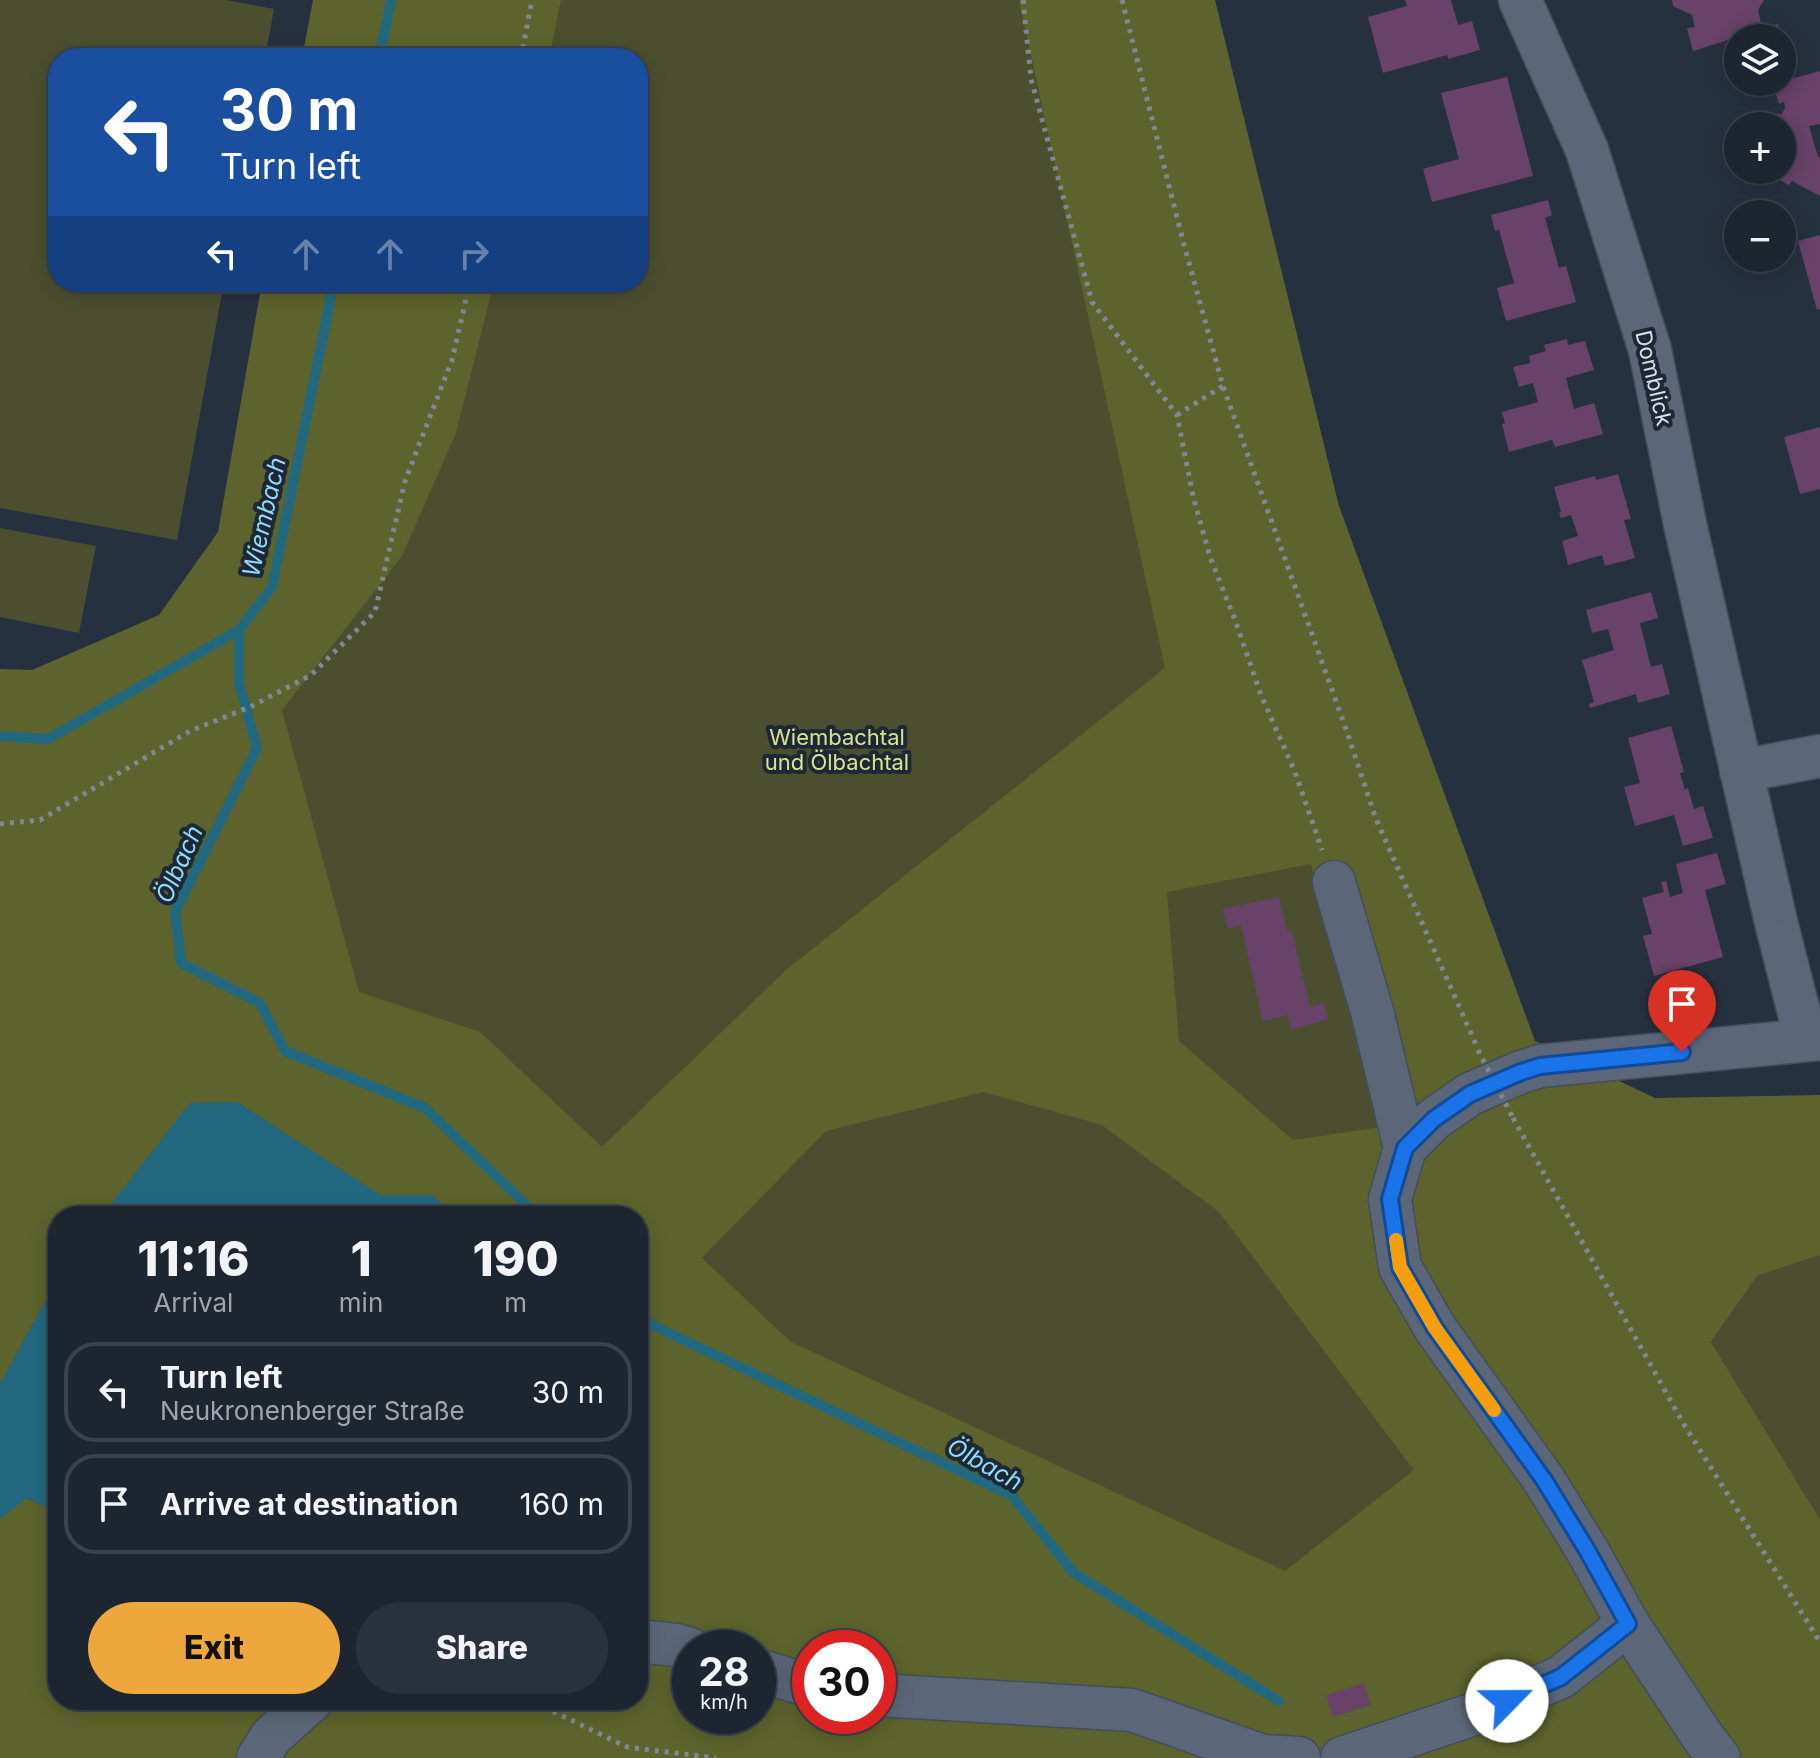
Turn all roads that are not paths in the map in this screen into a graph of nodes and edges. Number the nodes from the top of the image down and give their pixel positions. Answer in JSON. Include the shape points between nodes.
{"nodes":[{"id":1,"x":1520,"y":0,"type":"edge"},
{"id":2,"x":1820,"y":756,"type":"edge"},
{"id":3,"x":1741,"y":771,"type":"junction"},
{"id":4,"x":1334,"y":882,"type":"road end"},
{"id":5,"x":1813,"y":1039,"type":"edge"},
{"id":6,"x":1405,"y":1148,"type":"junction"},
{"id":7,"x":1628,"y":1624,"type":"junction"},
{"id":8,"x":648,"y":1642,"type":"edge"},
{"id":9,"x":672,"y":1645,"type":"edge"},
{"id":10,"x":896,"y":1696,"type":"edge"},
{"id":11,"x":301,"y":1710,"type":"edge"},
{"id":12,"x":258,"y":1758,"type":"edge"},
{"id":13,"x":1299,"y":1758,"type":"edge"},
{"id":14,"x":1342,"y":1758,"type":"edge"},
{"id":15,"x":1719,"y":1758,"type":"edge"}],
"edges":[{"from":1,"to":3,"type":"street","name":"Domblick","via":[[1587,150],[1650,350]]},
{"from":2,"to":3,"type":"street"},
{"from":3,"to":5,"type":"street","name":"Domblick"},
{"from":4,"to":6,"type":"street"},
{"from":5,"to":6,"type":"street","via":[[1540,1066],[1470,1094]]},
{"from":6,"to":7,"type":"street","via":[[1390,1199],[1400,1267],[1435,1328],[1544,1480]]},
{"from":7,"to":14,"type":"street","via":[[1561,1677],[1480,1712]]},
{"from":7,"to":15,"type":"street"},
{"from":8,"to":9,"type":"street"},
{"from":10,"to":13,"type":"street","via":[[1132,1710],[1263,1756]]},
{"from":11,"to":12,"type":"street","via":[[271,1737]]}]}
